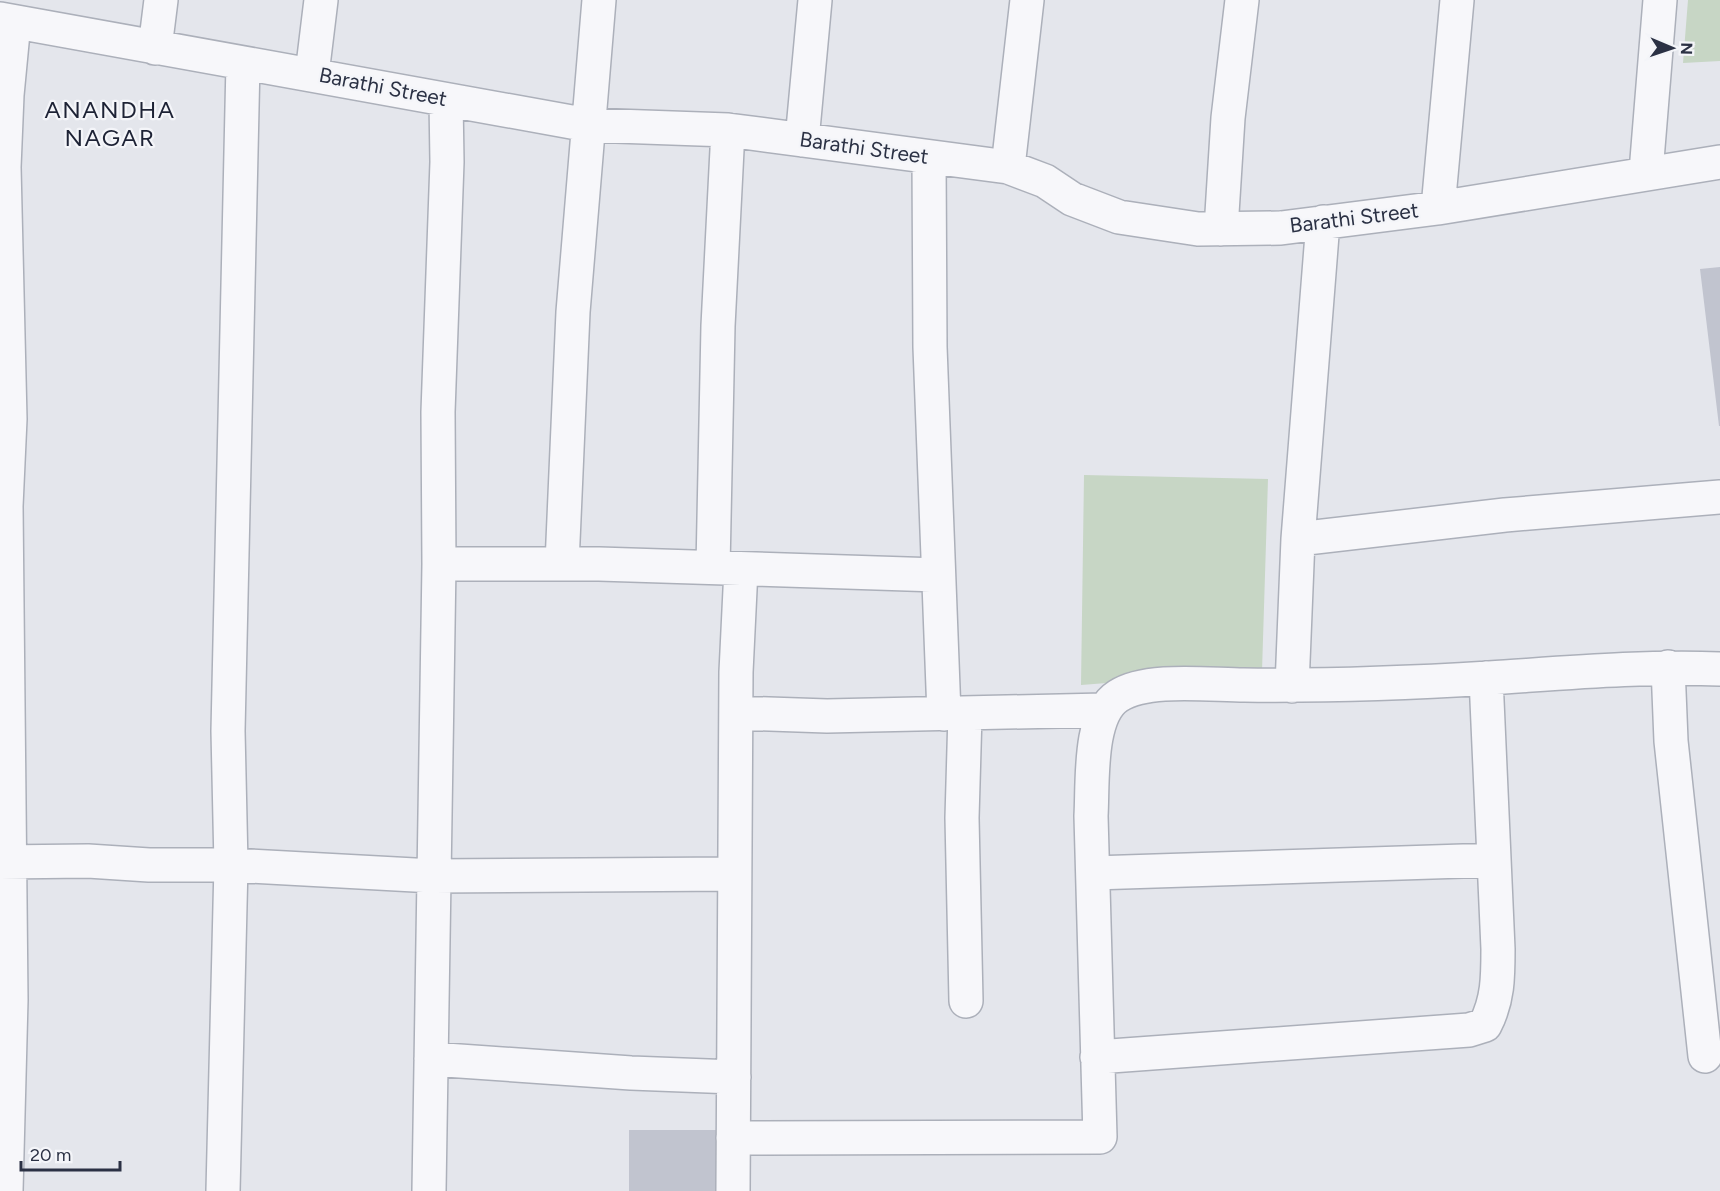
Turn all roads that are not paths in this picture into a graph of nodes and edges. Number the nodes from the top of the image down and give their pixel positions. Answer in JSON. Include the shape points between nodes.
{"nodes":[{"id":1,"x":161,"y":0,"type":"edge"},
{"id":2,"x":321,"y":0,"type":"edge"},
{"id":3,"x":599,"y":0,"type":"edge"},
{"id":4,"x":815,"y":0,"type":"edge"},
{"id":5,"x":1027,"y":0,"type":"edge"},
{"id":6,"x":1242,"y":0,"type":"edge"},
{"id":7,"x":1457,"y":0,"type":"edge"},
{"id":8,"x":1660,"y":0,"type":"edge"},
{"id":9,"x":7,"y":21,"type":"edge"},
{"id":10,"x":155,"y":48,"type":"junction"},
{"id":11,"x":243,"y":63,"type":"junction"},
{"id":12,"x":312,"y":74,"type":"junction"},
{"id":13,"x":446,"y":100,"type":"junction"},
{"id":14,"x":588,"y":125,"type":"junction"},
{"id":15,"x":728,"y":130,"type":"junction"},
{"id":16,"x":802,"y":140,"type":"junction"},
{"id":17,"x":929,"y":158,"type":"junction"},
{"id":18,"x":1720,"y":162,"type":"edge"},
{"id":19,"x":1008,"y":167,"type":"junction"},
{"id":20,"x":1646,"y":172,"type":"junction"},
{"id":21,"x":1438,"y":208,"type":"junction"},
{"id":22,"x":1323,"y":222,"type":"junction"},
{"id":23,"x":1221,"y":229,"type":"junction"},
{"id":24,"x":1720,"y":497,"type":"edge"},
{"id":25,"x":1298,"y":539,"type":"junction"},
{"id":26,"x":439,"y":564,"type":"junction"},
{"id":27,"x":562,"y":564,"type":"junction"},
{"id":28,"x":727,"y":568,"type":"junction"},
{"id":29,"x":938,"y":575,"type":"junction"},
{"id":30,"x":1668,"y":667,"type":"junction"},
{"id":31,"x":1720,"y":669,"type":"edge"},
{"id":32,"x":1486,"y":678,"type":"junction"},
{"id":33,"x":1292,"y":686,"type":"junction"},
{"id":34,"x":1104,"y":710,"type":"junction"},
{"id":35,"x":737,"y":712,"type":"junction"},
{"id":36,"x":955,"y":714,"type":"junction"},
{"id":37,"x":1494,"y":860,"type":"junction"},
{"id":38,"x":5,"y":862,"type":"edge"},
{"id":39,"x":231,"y":865,"type":"junction"},
{"id":40,"x":1093,"y":873,"type":"junction"},
{"id":41,"x":734,"y":874,"type":"junction"},
{"id":42,"x":433,"y":876,"type":"junction"},
{"id":43,"x":966,"y":1001,"type":"dead end"},
{"id":44,"x":1705,"y":1056,"type":"dead end"},
{"id":45,"x":1097,"y":1057,"type":"junction"},
{"id":46,"x":431,"y":1059,"type":"junction"},
{"id":47,"x":734,"y":1077,"type":"junction"},
{"id":48,"x":733,"y":1138,"type":"junction"},
{"id":49,"x":6,"y":1191,"type":"edge"},
{"id":50,"x":223,"y":1191,"type":"edge"},
{"id":51,"x":429,"y":1191,"type":"edge"},
{"id":52,"x":733,"y":1191,"type":"edge"}],
"edges":[{"from":1,"to":10,"type":"street"},
{"from":2,"to":12,"type":"street"},
{"from":3,"to":14,"type":"street"},
{"from":4,"to":16,"type":"street"},
{"from":5,"to":19,"type":"street"},
{"from":6,"to":23,"type":"street","via":[[1228,118]]},
{"from":7,"to":21,"type":"street"},
{"from":8,"to":20,"type":"street"},
{"from":9,"to":10,"type":"street","name":"Barathi Street"},
{"from":9,"to":38,"type":"street","via":[[4,167],[10,419],[6,506]]},
{"from":10,"to":11,"type":"street","name":"Barathi Street"},
{"from":11,"to":12,"type":"street","name":"Barathi Street"},
{"from":11,"to":39,"type":"street","via":[[228,731]]},
{"from":12,"to":13,"type":"street","name":"Barathi Street"},
{"from":13,"to":14,"type":"street","name":"Barathi Street"},
{"from":13,"to":26,"type":"street","via":[[438,412]]},
{"from":14,"to":15,"type":"street","name":"Barathi Street"},
{"from":14,"to":27,"type":"street","via":[[573,312]]},
{"from":15,"to":16,"type":"street","name":"Barathi Street"},
{"from":15,"to":28,"type":"street","via":[[718,327]]},
{"from":16,"to":17,"type":"street","name":"Barathi Street"},
{"from":17,"to":19,"type":"street","name":"Barathi Street"},
{"from":17,"to":29,"type":"street","via":[[927,256]]},
{"from":18,"to":20,"type":"street","name":"Barathi Street"},
{"from":19,"to":23,"type":"street","name":"Barathi Street","via":[[1045,180],[1072,199],[1119,216]]},
{"from":20,"to":21,"type":"street","name":"Barathi Street"},
{"from":21,"to":22,"type":"street","name":"Barathi Street"},
{"from":22,"to":23,"type":"street","name":"Barathi Street","via":[[1281,228]]},
{"from":22,"to":25,"type":"street"},
{"from":24,"to":25,"type":"street","via":[[1505,515]]},
{"from":25,"to":33,"type":"street"},
{"from":26,"to":27,"type":"street"},
{"from":26,"to":42,"type":"street"},
{"from":27,"to":28,"type":"street"},
{"from":28,"to":29,"type":"street"},
{"from":28,"to":35,"type":"street"},
{"from":29,"to":36,"type":"street"},
{"from":30,"to":31,"type":"street"},
{"from":30,"to":32,"type":"street"},
{"from":30,"to":44,"type":"street","via":[[1671,741]]},
{"from":32,"to":33,"type":"street"},
{"from":32,"to":37,"type":"street"},
{"from":33,"to":34,"type":"street","via":[[1138,688],[1118,696]]},
{"from":34,"to":36,"type":"street"},
{"from":34,"to":40,"type":"street","via":[[1093,768]]},
{"from":35,"to":36,"type":"street","via":[[827,716]]},
{"from":35,"to":41,"type":"street"},
{"from":36,"to":43,"type":"street","via":[[962,818]]},
{"from":37,"to":40,"type":"street"},
{"from":37,"to":45,"type":"street","via":[[1498,984],[1494,1008],[1485,1025],[1469,1030]]},
{"from":38,"to":39,"type":"street"},
{"from":38,"to":49,"type":"street","via":[[11,1000]]},
{"from":39,"to":42,"type":"street"},
{"from":39,"to":50,"type":"street"},
{"from":40,"to":45,"type":"street"},
{"from":41,"to":42,"type":"street"},
{"from":41,"to":47,"type":"street"},
{"from":42,"to":46,"type":"street"},
{"from":45,"to":48,"type":"street","via":[[1100,1137]]},
{"from":46,"to":47,"type":"street"},
{"from":46,"to":51,"type":"street"},
{"from":47,"to":48,"type":"street"},
{"from":48,"to":52,"type":"street"}]}
